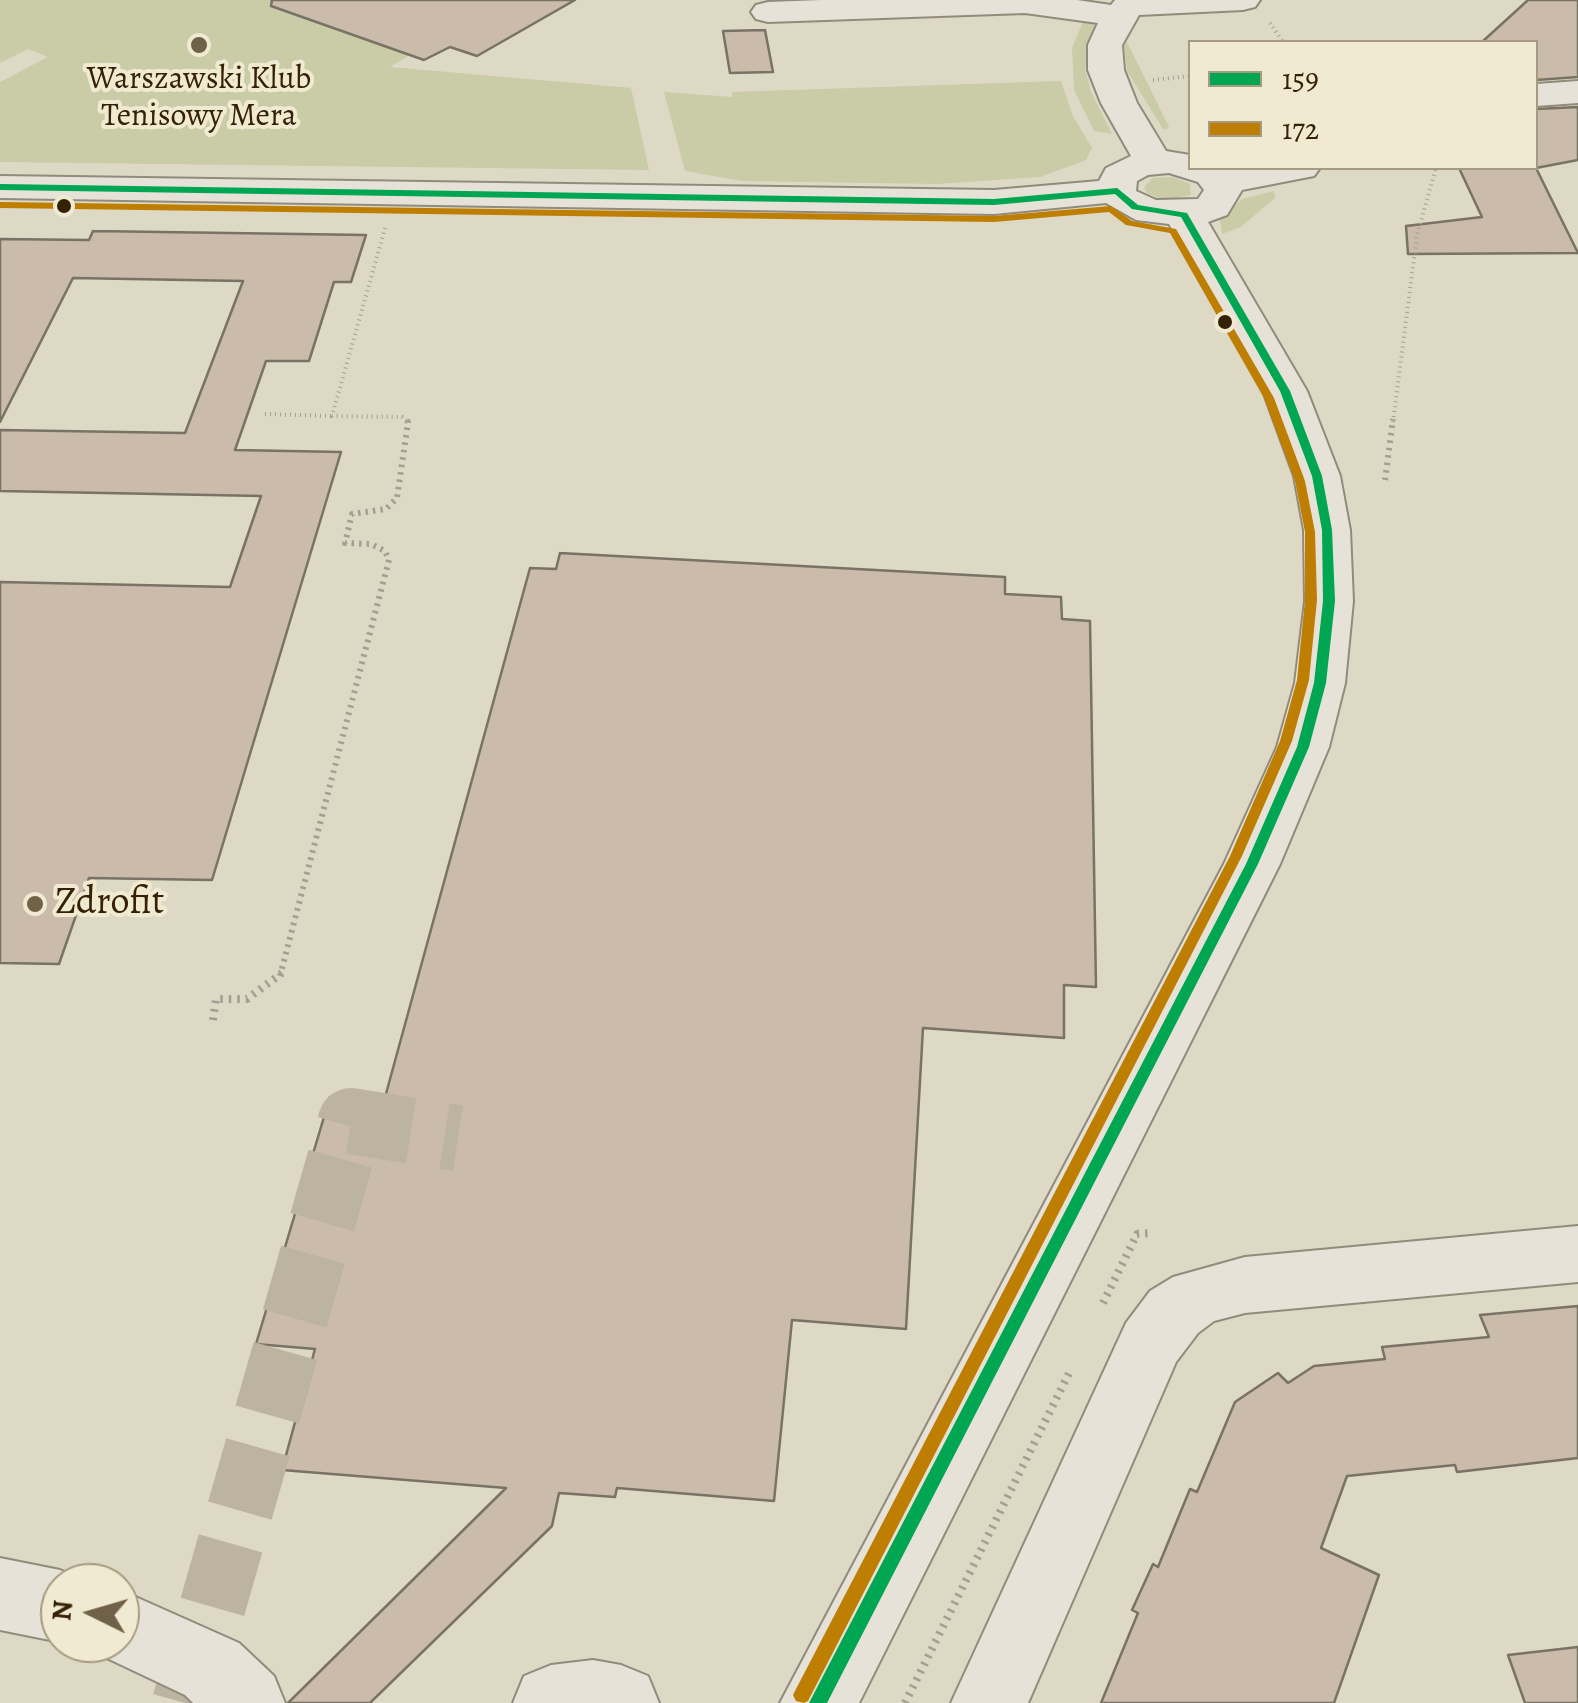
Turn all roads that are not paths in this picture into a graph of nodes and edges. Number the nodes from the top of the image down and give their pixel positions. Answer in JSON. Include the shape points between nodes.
{"nodes":[{"id":1,"x":1243,"y":0,"type":"edge"},
{"id":2,"x":1025,"y":2,"type":"edge"},
{"id":3,"x":815,"y":5,"type":"edge"},
{"id":4,"x":1128,"y":7,"type":"edge"},
{"id":5,"x":768,"y":12,"type":"dead end"},
{"id":6,"x":1578,"y":92,"type":"edge"},
{"id":7,"x":1538,"y":95,"type":"edge"},
{"id":8,"x":1279,"y":170,"type":"edge"},
{"id":9,"x":1189,"y":178,"type":"edge"},
{"id":10,"x":0,"y":187,"type":"edge"},
{"id":11,"x":1117,"y":192,"type":"junction"},
{"id":12,"x":1578,"y":1254,"type":"edge"},
{"id":13,"x":0,"y":1594,"type":"edge"},
{"id":14,"x":40,"y":1602,"type":"edge"},
{"id":15,"x":140,"y":1637,"type":"edge"},
{"id":16,"x":230,"y":1686,"type":"edge"},
{"id":17,"x":551,"y":1703,"type":"edge"},
{"id":18,"x":621,"y":1703,"type":"edge"},
{"id":19,"x":818,"y":1703,"type":"edge"},
{"id":20,"x":988,"y":1703,"type":"edge"}],
"edges":[{"from":1,"to":4,"type":"street"},
{"from":2,"to":3,"type":"street"},
{"from":2,"to":4,"type":"street","via":[[1070,10]]},
{"from":3,"to":5,"type":"street"},
{"from":4,"to":9,"type":"street","via":[[1106,45],[1106,70],[1119,103]]},
{"from":6,"to":7,"type":"street"},
{"from":8,"to":9,"type":"street"},
{"from":9,"to":11,"type":"street","via":[[1135,207]]},
{"from":9,"to":11,"type":"street","via":[[1127,169],[1115,183]]},
{"from":9,"to":19,"type":"street","via":[[1317,476],[1329,600],[1320,684],[1302,747],[1252,864]]},
{"from":10,"to":11,"type":"street","via":[[994,202]]},
{"from":12,"to":20,"type":"street","via":[[1245,1284],[1196,1297],[1174,1312],[1150,1344]]},
{"from":13,"to":14,"type":"street"},
{"from":15,"to":16,"type":"street"},
{"from":17,"to":18,"type":"street"}]}
